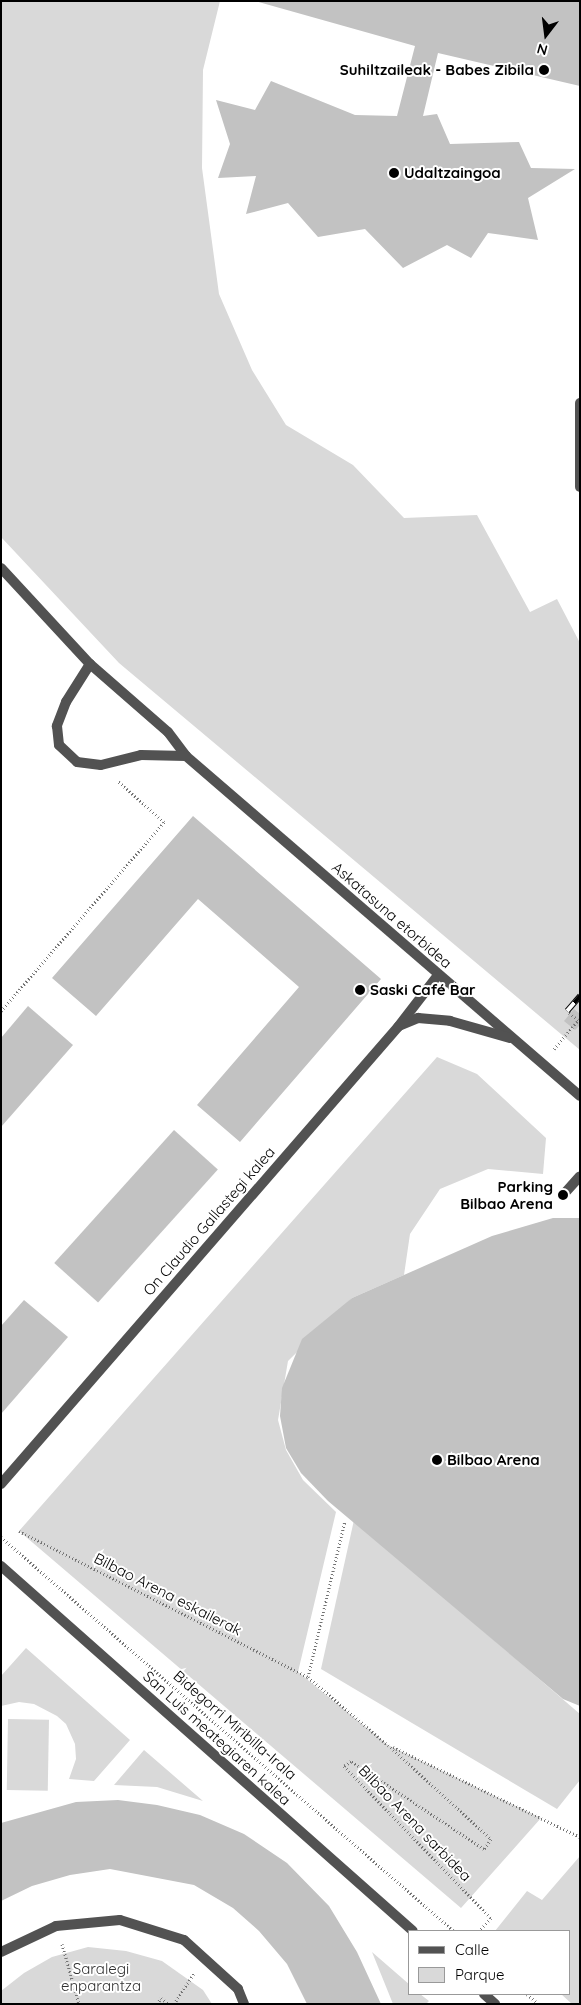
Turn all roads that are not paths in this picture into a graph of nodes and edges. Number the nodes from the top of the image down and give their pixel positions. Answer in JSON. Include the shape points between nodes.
{"nodes":[{"id":1,"x":580,"y":403,"type":"edge"},
{"id":2,"x":580,"y":487,"type":"edge"},
{"id":3,"x":1,"y":568,"type":"edge"},
{"id":4,"x":90,"y":664,"type":"junction"},
{"id":5,"x":186,"y":756,"type":"junction"},
{"id":6,"x":438,"y":975,"type":"junction"},
{"id":7,"x":398,"y":1027,"type":"junction"},
{"id":8,"x":513,"y":1038,"type":"junction"},
{"id":9,"x":580,"y":1096,"type":"edge"},
{"id":10,"x":580,"y":1176,"type":"edge"},
{"id":11,"x":563,"y":1195,"type":"dead end"},
{"id":12,"x":1,"y":1484,"type":"edge"},
{"id":13,"x":1,"y":1566,"type":"edge"},
{"id":14,"x":412,"y":1930,"type":"edge"},
{"id":15,"x":1,"y":1952,"type":"edge"},
{"id":16,"x":485,"y":1995,"type":"edge"},
{"id":17,"x":244,"y":2004,"type":"edge"},
{"id":18,"x":495,"y":2004,"type":"edge"}],
"edges":[{"from":1,"to":2,"type":"street"},
{"from":3,"to":4,"type":"street","name":"Askatasuna etorbidea"},
{"from":4,"to":5,"type":"street","name":"Askatasuna etorbidea","via":[[168,732]]},
{"from":4,"to":5,"type":"street","via":[[66,702],[57,726],[59,745],[77,762],[101,765],[141,755]]},
{"from":5,"to":6,"type":"street","name":"Askatasuna etorbidea"},
{"from":6,"to":7,"type":"street","name":"On Claudio Gallastegi kalea"},
{"from":6,"to":8,"type":"street","name":"Askatasuna etorbidea"},
{"from":7,"to":8,"type":"street","via":[[418,1018],[450,1021]]},
{"from":7,"to":12,"type":"street","name":"On Claudio Gallastegi kalea"},
{"from":8,"to":9,"type":"street","name":"Askatasuna etorbidea"},
{"from":10,"to":11,"type":"street"},
{"from":13,"to":14,"type":"street","name":"San Luis meategiaren kalea"},
{"from":15,"to":17,"type":"street","via":[[56,1926],[120,1920],[184,1940],[238,1989]]},
{"from":16,"to":18,"type":"street"}]}
